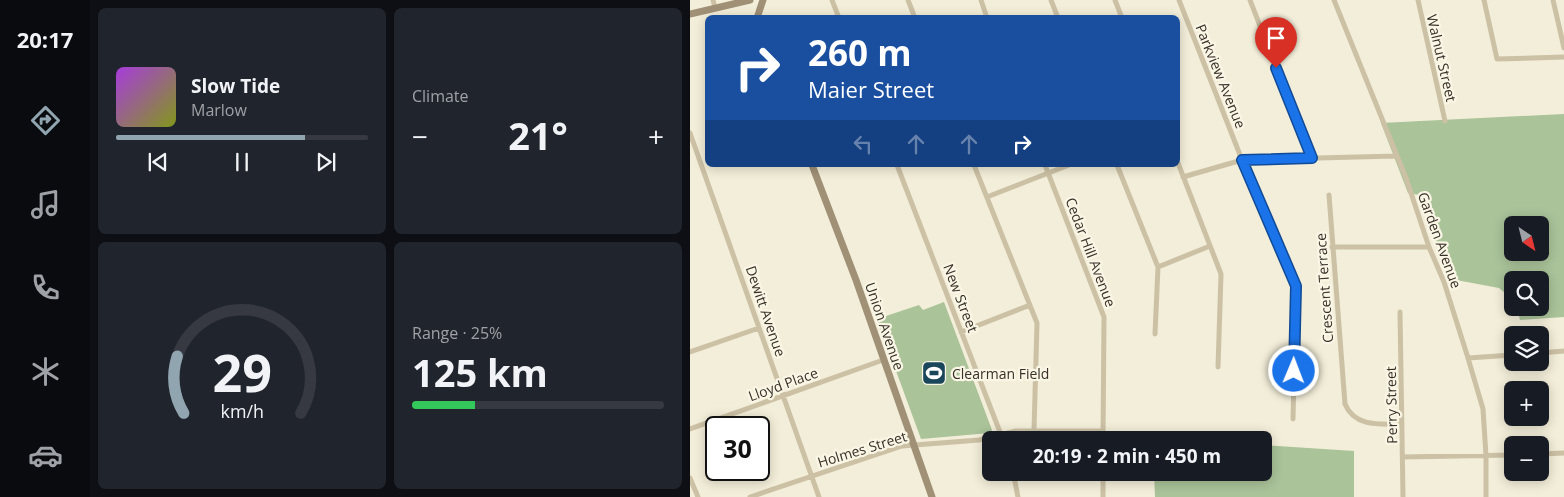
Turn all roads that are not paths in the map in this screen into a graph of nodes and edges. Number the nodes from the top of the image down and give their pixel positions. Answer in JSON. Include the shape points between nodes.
{"nodes":[{"id":1,"x":713,"y":0,"type":"edge"},
{"id":2,"x":750,"y":0,"type":"edge"},
{"id":3,"x":763,"y":0,"type":"edge"},
{"id":4,"x":832,"y":0,"type":"edge"},
{"id":5,"x":908,"y":0,"type":"edge"},
{"id":6,"x":981,"y":0,"type":"edge"},
{"id":7,"x":1051,"y":0,"type":"edge"},
{"id":8,"x":1115,"y":0,"type":"edge"},
{"id":9,"x":1179,"y":0,"type":"edge"},
{"id":10,"x":1250,"y":0,"type":"edge"},
{"id":11,"x":1334,"y":0,"type":"edge"},
{"id":12,"x":1418,"y":0,"type":"edge"},
{"id":13,"x":1484,"y":0,"type":"edge"},
{"id":14,"x":1553,"y":0,"type":"edge"},
{"id":15,"x":715,"y":8,"type":"junction"},
{"id":16,"x":690,"y":14,"type":"edge"},
{"id":17,"x":758,"y":15,"type":"edge"},
{"id":18,"x":838,"y":15,"type":"edge"},
{"id":19,"x":915,"y":15,"type":"edge"},
{"id":20,"x":987,"y":15,"type":"edge"},
{"id":21,"x":1057,"y":15,"type":"edge"},
{"id":22,"x":1121,"y":15,"type":"edge"},
{"id":23,"x":1564,"y":48,"type":"edge"},
{"id":24,"x":1564,"y":57,"type":"edge"},
{"id":25,"x":1445,"y":121,"type":"dead end"},
{"id":26,"x":690,"y":133,"type":"edge"},
{"id":27,"x":1396,"y":156,"type":"junction"},
{"id":28,"x":1312,"y":158,"type":"junction"},
{"id":29,"x":1242,"y":160,"type":"junction"},
{"id":30,"x":813,"y":167,"type":"edge"},
{"id":31,"x":898,"y":167,"type":"edge"},
{"id":32,"x":975,"y":167,"type":"edge"},
{"id":33,"x":1047,"y":167,"type":"edge"},
{"id":34,"x":1065,"y":167,"type":"edge"},
{"id":35,"x":1118,"y":167,"type":"edge"},
{"id":36,"x":1179,"y":167,"type":"edge"},
{"id":37,"x":1049,"y":173,"type":"junction"},
{"id":38,"x":1183,"y":177,"type":"junction"},
{"id":39,"x":1328,"y":195,"type":"dead end"},
{"id":40,"x":987,"y":197,"type":"junction"},
{"id":41,"x":1210,"y":246,"type":"junction"},
{"id":42,"x":1332,"y":247,"type":"junction"},
{"id":43,"x":1429,"y":247,"type":"junction"},
{"id":44,"x":1158,"y":267,"type":"junction"},
{"id":45,"x":1030,"y":305,"type":"junction"},
{"id":46,"x":1400,"y":312,"type":"dead end"},
{"id":47,"x":759,"y":328,"type":"junction"},
{"id":48,"x":962,"y":332,"type":"junction"},
{"id":49,"x":1155,"y":334,"type":"dead end"},
{"id":50,"x":1564,"y":351,"type":"edge"},
{"id":51,"x":690,"y":352,"type":"edge"},
{"id":52,"x":1549,"y":352,"type":"edge"},
{"id":53,"x":1504,"y":356,"type":"edge"},
{"id":54,"x":1468,"y":358,"type":"junction"},
{"id":55,"x":883,"y":360,"type":"junction"},
{"id":56,"x":1218,"y":367,"type":"dead end"},
{"id":57,"x":784,"y":396,"type":"junction"},
{"id":58,"x":1293,"y":419,"type":"dead end"},
{"id":59,"x":1402,"y":424,"type":"junction"},
{"id":60,"x":690,"y":429,"type":"edge"},
{"id":61,"x":1034,"y":430,"type":"junction"},
{"id":62,"x":1000,"y":431,"type":"edge"},
{"id":63,"x":1029,"y":431,"type":"edge"},
{"id":64,"x":1103,"y":431,"type":"joint"},
{"id":65,"x":982,"y":440,"type":"edge"},
{"id":66,"x":914,"y":445,"type":"junction"},
{"id":67,"x":1564,"y":453,"type":"edge"},
{"id":68,"x":1549,"y":454,"type":"edge"},
{"id":69,"x":1504,"y":455,"type":"edge"},
{"id":70,"x":1486,"y":456,"type":"junction"},
{"id":71,"x":1403,"y":457,"type":"junction"},
{"id":72,"x":811,"y":476,"type":"junction"},
{"id":73,"x":690,"y":478,"type":"edge"},
{"id":74,"x":1015,"y":481,"type":"edge"},
{"id":75,"x":1103,"y":481,"type":"edge"},
{"id":76,"x":698,"y":497,"type":"edge"},
{"id":77,"x":750,"y":497,"type":"edge"},
{"id":78,"x":819,"y":497,"type":"edge"},
{"id":79,"x":932,"y":497,"type":"edge"},
{"id":80,"x":1018,"y":497,"type":"edge"},
{"id":81,"x":1103,"y":497,"type":"edge"},
{"id":82,"x":1403,"y":497,"type":"edge"},
{"id":83,"x":1486,"y":497,"type":"edge"}],
"edges":[{"from":1,"to":15,"type":"street"},
{"from":2,"to":15,"type":"street"},
{"from":3,"to":17,"type":"street"},
{"from":4,"to":18,"type":"street"},
{"from":5,"to":19,"type":"street"},
{"from":6,"to":20,"type":"street"},
{"from":7,"to":21,"type":"street"},
{"from":8,"to":22,"type":"street"},
{"from":9,"to":29,"type":"street","name":"Parkview Avenue"},
{"from":10,"to":28,"type":"street"},
{"from":11,"to":27,"type":"street","name":"Garden Avenue"},
{"from":12,"to":25,"type":"street","name":"Walnut Street"},
{"from":13,"to":24,"type":"street","via":[[1497,59]]},
{"from":14,"to":23,"type":"street"},
{"from":15,"to":16,"type":"street"},
{"from":26,"to":47,"type":"street","name":"Dewitt Avenue"},
{"from":27,"to":28,"type":"street"},
{"from":27,"to":43,"type":"street","name":"Garden Avenue"},
{"from":28,"to":29,"type":"street"},
{"from":29,"to":38,"type":"street"},
{"from":29,"to":58,"type":"street","name":"Parkview Avenue","via":[[1296,286]]},
{"from":30,"to":55,"type":"street","name":"Union Avenue"},
{"from":31,"to":48,"type":"street","name":"New Street"},
{"from":32,"to":40,"type":"street"},
{"from":33,"to":37,"type":"street","name":"Cedar Hill Avenue"},
{"from":34,"to":37,"type":"street"},
{"from":35,"to":44,"type":"street"},
{"from":36,"to":38,"type":"street"},
{"from":37,"to":40,"type":"street"},
{"from":37,"to":64,"type":"street","name":"Cedar Hill Avenue","via":[[1104,317]]},
{"from":38,"to":41,"type":"street"},
{"from":39,"to":42,"type":"street","name":"Crescent Terrace"},
{"from":40,"to":45,"type":"street"},
{"from":41,"to":44,"type":"street"},
{"from":41,"to":56,"type":"street","via":[[1220,274]]},
{"from":42,"to":43,"type":"street"},
{"from":42,"to":59,"type":"street","name":"Crescent Terrace","via":[[1346,408],[1367,423]]},
{"from":43,"to":54,"type":"street","name":"Garden Avenue","via":[[1444,282]]},
{"from":44,"to":49,"type":"street"},
{"from":45,"to":48,"type":"street"},
{"from":45,"to":61,"type":"street","via":[[1038,331]]},
{"from":46,"to":59,"type":"street","name":"Perry Street"},
{"from":47,"to":51,"type":"street"},
{"from":47,"to":57,"type":"street","name":"Dewitt Avenue"},
{"from":48,"to":62,"type":"street","name":"New Street"},
{"from":50,"to":52,"type":"street"},
{"from":53,"to":54,"type":"street"},
{"from":54,"to":70,"type":"street","name":"Garden Avenue","via":[[1483,409]]},
{"from":55,"to":57,"type":"street","name":"Lloyd Place"},
{"from":55,"to":66,"type":"street","name":"Union Avenue"},
{"from":57,"to":60,"type":"street","name":"Lloyd Place"},
{"from":57,"to":72,"type":"street","name":"Dewitt Avenue"},
{"from":59,"to":71,"type":"street","name":"Perry Street"},
{"from":61,"to":63,"type":"street","name":"Holmes Street"},
{"from":61,"to":64,"type":"street","name":"Holmes Street"},
{"from":65,"to":66,"type":"street","name":"Holmes Street"},
{"from":66,"to":72,"type":"street","name":"Holmes Street","via":[[902,446]]},
{"from":66,"to":79,"type":"street","name":"Union Avenue"},
{"from":67,"to":68,"type":"street"},
{"from":69,"to":70,"type":"street"},
{"from":70,"to":71,"type":"street"},
{"from":70,"to":83,"type":"street","name":"Garden Avenue"},
{"from":71,"to":82,"type":"street","name":"Perry Street"},
{"from":72,"to":77,"type":"street","name":"Holmes Street"},
{"from":72,"to":78,"type":"street","name":"Dewitt Avenue"},
{"from":73,"to":76,"type":"street"},
{"from":74,"to":80,"type":"street"},
{"from":75,"to":81,"type":"street"}]}
